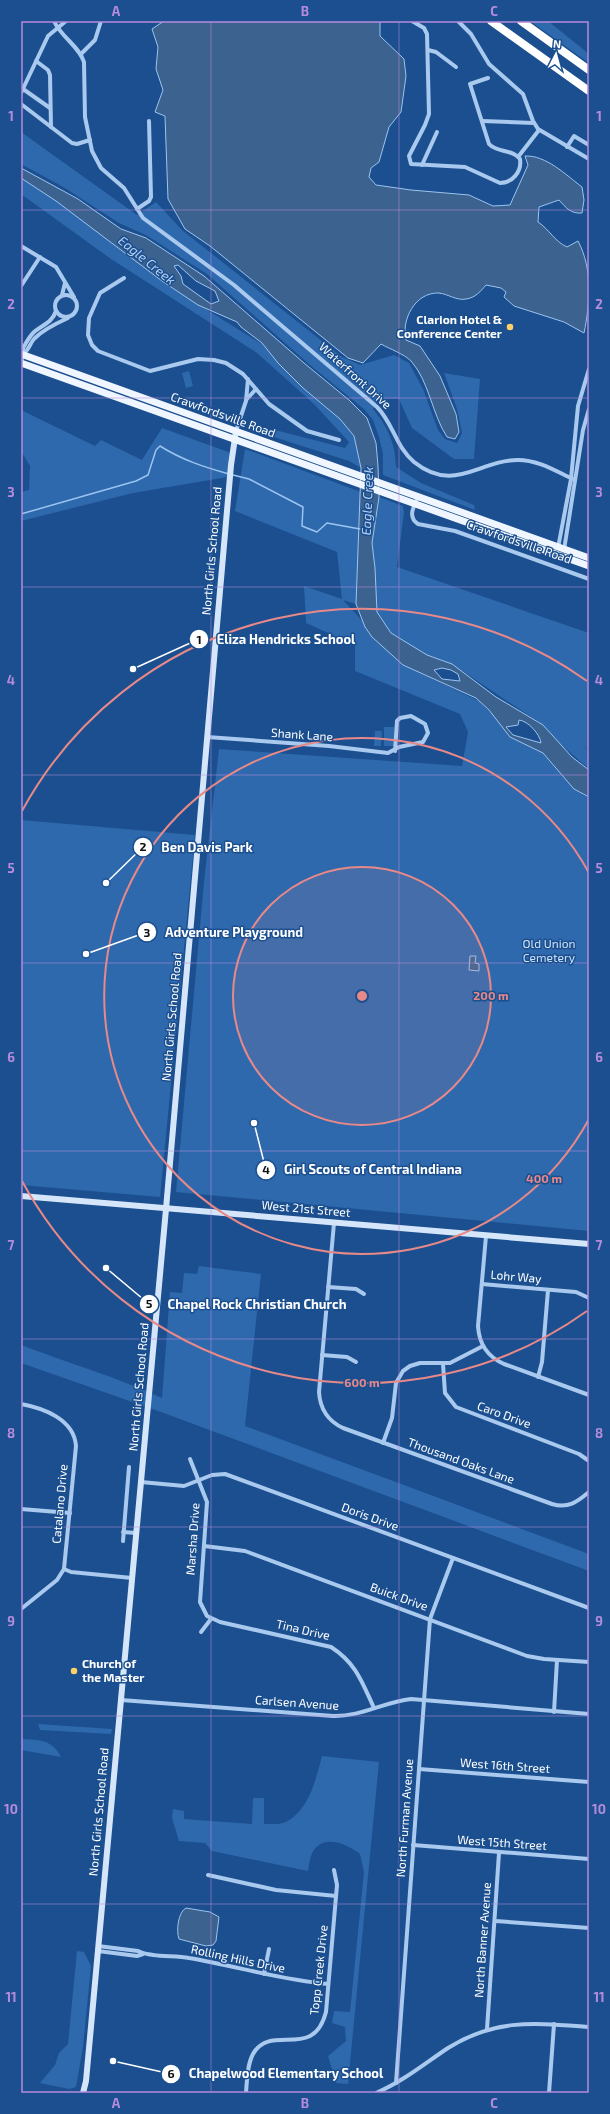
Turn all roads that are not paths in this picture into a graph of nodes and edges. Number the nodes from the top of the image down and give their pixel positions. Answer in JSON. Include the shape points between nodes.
{"nodes":[{"id":1,"x":54,"y":21,"type":"edge"},
{"id":2,"x":66,"y":21,"type":"edge"},
{"id":3,"x":101,"y":21,"type":"edge"},
{"id":4,"x":412,"y":21,"type":"edge"},
{"id":5,"x":458,"y":21,"type":"edge"},
{"id":6,"x":491,"y":21,"type":"edge"},
{"id":7,"x":521,"y":21,"type":"edge"},
{"id":8,"x":57,"y":27,"type":"junction"},
{"id":9,"x":428,"y":50,"type":"junction"},
{"id":10,"x":81,"y":54,"type":"junction"},
{"id":11,"x":36,"y":62,"type":"junction"},
{"id":12,"x":456,"y":68,"type":"dead end"},
{"id":13,"x":589,"y":70,"type":"edge"},
{"id":14,"x":488,"y":78,"type":"dead end"},
{"id":15,"x":22,"y":91,"type":"edge"},
{"id":16,"x":589,"y":92,"type":"edge"},
{"id":17,"x":21,"y":104,"type":"edge"},
{"id":18,"x":50,"y":108,"type":"junction"},
{"id":19,"x":149,"y":121,"type":"dead end"},
{"id":20,"x":482,"y":121,"type":"junction"},
{"id":21,"x":534,"y":123,"type":"junction"},
{"id":22,"x":51,"y":127,"type":"junction"},
{"id":23,"x":539,"y":130,"type":"junction"},
{"id":24,"x":438,"y":132,"type":"dead end"},
{"id":25,"x":90,"y":140,"type":"junction"},
{"id":26,"x":589,"y":145,"type":"edge"},
{"id":27,"x":567,"y":147,"type":"junction"},
{"id":28,"x":519,"y":158,"type":"junction"},
{"id":29,"x":589,"y":159,"type":"edge"},
{"id":30,"x":422,"y":165,"type":"junction"},
{"id":31,"x":137,"y":209,"type":"junction"},
{"id":32,"x":21,"y":246,"type":"edge"},
{"id":33,"x":40,"y":257,"type":"junction"},
{"id":34,"x":124,"y":278,"type":"dead end"},
{"id":35,"x":65,"y":283,"type":"junction"},
{"id":36,"x":21,"y":286,"type":"edge"},
{"id":37,"x":62,"y":295,"type":"junction"},
{"id":38,"x":74,"y":297,"type":"junction"},
{"id":39,"x":56,"y":311,"type":"junction"},
{"id":40,"x":71,"y":316,"type":"junction"},
{"id":41,"x":22,"y":357,"type":"edge"},
{"id":42,"x":589,"y":369,"type":"edge"},
{"id":43,"x":248,"y":379,"type":"junction"},
{"id":44,"x":256,"y":388,"type":"junction"},
{"id":45,"x":246,"y":401,"type":"junction"},
{"id":46,"x":589,"y":409,"type":"edge"},
{"id":47,"x":236,"y":431,"type":"junction"},
{"id":48,"x":234,"y":439,"type":"junction"},
{"id":49,"x":338,"y":440,"type":"dead end"},
{"id":50,"x":573,"y":480,"type":"junction"},
{"id":51,"x":416,"y":500,"type":"junction"},
{"id":52,"x":561,"y":548,"type":"junction"},
{"id":53,"x":559,"y":556,"type":"junction"},
{"id":54,"x":589,"y":558,"type":"edge"},
{"id":55,"x":589,"y":566,"type":"edge"},
{"id":56,"x":589,"y":579,"type":"edge"},
{"id":57,"x":208,"y":738,"type":"junction"},
{"id":58,"x":394,"y":751,"type":"junction"},
{"id":59,"x":21,"y":1196,"type":"edge"},
{"id":60,"x":166,"y":1208,"type":"junction"},
{"id":61,"x":334,"y":1223,"type":"junction"},
{"id":62,"x":486,"y":1236,"type":"junction"},
{"id":63,"x":589,"y":1244,"type":"edge"},
{"id":64,"x":482,"y":1284,"type":"junction"},
{"id":65,"x":328,"y":1287,"type":"junction"},
{"id":66,"x":548,"y":1290,"type":"junction"},
{"id":67,"x":364,"y":1294,"type":"dead end"},
{"id":68,"x":589,"y":1298,"type":"edge"},
{"id":69,"x":483,"y":1346,"type":"junction"},
{"id":70,"x":322,"y":1354,"type":"junction"},
{"id":71,"x":356,"y":1362,"type":"dead end"},
{"id":72,"x":443,"y":1364,"type":"junction"},
{"id":73,"x":538,"y":1377,"type":"junction"},
{"id":74,"x":589,"y":1395,"type":"edge"},
{"id":75,"x":21,"y":1404,"type":"edge"},
{"id":76,"x":384,"y":1443,"type":"junction"},
{"id":77,"x":190,"y":1459,"type":"dead end"},
{"id":78,"x":589,"y":1461,"type":"edge"},
{"id":79,"x":129,"y":1467,"type":"dead end"},
{"id":80,"x":200,"y":1480,"type":"junction"},
{"id":81,"x":141,"y":1482,"type":"junction"},
{"id":82,"x":589,"y":1492,"type":"edge"},
{"id":83,"x":21,"y":1509,"type":"edge"},
{"id":84,"x":70,"y":1513,"type":"junction"},
{"id":85,"x":123,"y":1532,"type":"junction"},
{"id":86,"x":136,"y":1533,"type":"junction"},
{"id":87,"x":122,"y":1541,"type":"dead end"},
{"id":88,"x":204,"y":1546,"type":"junction"},
{"id":89,"x":453,"y":1558,"type":"junction"},
{"id":90,"x":64,"y":1569,"type":"junction"},
{"id":91,"x":132,"y":1578,"type":"junction"},
{"id":92,"x":589,"y":1608,"type":"edge"},
{"id":93,"x":21,"y":1609,"type":"edge"},
{"id":94,"x":211,"y":1618,"type":"junction"},
{"id":95,"x":430,"y":1619,"type":"junction"},
{"id":96,"x":201,"y":1632,"type":"dead end"},
{"id":97,"x":557,"y":1660,"type":"junction"},
{"id":98,"x":589,"y":1662,"type":"edge"},
{"id":99,"x":121,"y":1700,"type":"junction"},
{"id":100,"x":424,"y":1700,"type":"junction"},
{"id":101,"x":374,"y":1708,"type":"junction"},
{"id":102,"x":554,"y":1712,"type":"junction"},
{"id":103,"x":589,"y":1714,"type":"edge"},
{"id":104,"x":419,"y":1769,"type":"junction"},
{"id":105,"x":589,"y":1782,"type":"edge"},
{"id":106,"x":413,"y":1845,"type":"junction"},
{"id":107,"x":499,"y":1853,"type":"junction"},
{"id":108,"x":589,"y":1859,"type":"edge"},
{"id":109,"x":334,"y":1870,"type":"dead end"},
{"id":110,"x":208,"y":1875,"type":"dead end"},
{"id":111,"x":336,"y":1896,"type":"junction"},
{"id":112,"x":495,"y":1921,"type":"junction"},
{"id":113,"x":589,"y":1928,"type":"edge"},
{"id":114,"x":98,"y":1949,"type":"junction"},
{"id":115,"x":269,"y":1949,"type":"dead end"},
{"id":116,"x":264,"y":1974,"type":"junction"},
{"id":117,"x":328,"y":1984,"type":"junction"},
{"id":118,"x":554,"y":2024,"type":"junction"},
{"id":119,"x":589,"y":2027,"type":"edge"},
{"id":120,"x":487,"y":2029,"type":"junction"},
{"id":121,"x":396,"y":2083,"type":"junction"},
{"id":122,"x":83,"y":2093,"type":"edge"},
{"id":123,"x":246,"y":2093,"type":"edge"},
{"id":124,"x":376,"y":2093,"type":"edge"},
{"id":125,"x":549,"y":2093,"type":"edge"}],
"edges":[{"from":1,"to":8,"type":"street","name":"Waterfront Drive"},
{"from":2,"to":8,"type":"street"},
{"from":3,"to":10,"type":"street","via":[[95,40]]},
{"from":4,"to":9,"type":"street","via":[[426,31]]},
{"from":5,"to":21,"type":"street","via":[[468,30],[489,64],[523,94]]},
{"from":6,"to":16,"type":"highway"},
{"from":7,"to":13,"type":"highway"},
{"from":8,"to":10,"type":"street","name":"Waterfront Drive"},
{"from":8,"to":11,"type":"street","via":[[48,36]]},
{"from":9,"to":12,"type":"street","via":[[436,52]]},
{"from":9,"to":30,"type":"street","via":[[429,114],[410,154],[413,165]]},
{"from":10,"to":25,"type":"street","name":"Waterfront Drive","via":[[86,70],[84,105]]},
{"from":11,"to":15,"type":"street"},
{"from":11,"to":18,"type":"street","via":[[48,70]]},
{"from":14,"to":20,"type":"street","via":[[470,84]]},
{"from":15,"to":18,"type":"street"},
{"from":17,"to":22,"type":"street"},
{"from":18,"to":22,"type":"street"},
{"from":19,"to":31,"type":"street","via":[[151,197],[146,204]]},
{"from":20,"to":21,"type":"street"},
{"from":20,"to":28,"type":"street","via":[[492,147]]},
{"from":21,"to":23,"type":"street"},
{"from":22,"to":25,"type":"street","via":[[73,144]]},
{"from":23,"to":27,"type":"street"},
{"from":23,"to":28,"type":"street"},
{"from":24,"to":30,"type":"street"},
{"from":25,"to":31,"type":"street","name":"Waterfront Drive","via":[[93,155],[99,165],[124,188]]},
{"from":26,"to":27,"type":"street","via":[[574,136]]},
{"from":27,"to":29,"type":"street"},
{"from":28,"to":30,"type":"street","via":[[520,164],[515,176],[506,183],[465,167]]},
{"from":31,"to":50,"type":"street","name":"Waterfront Drive","via":[[144,218],[234,285],[377,407],[387,419],[402,449],[421,466],[437,474],[459,475],[523,460],[540,464]]},
{"from":32,"to":33,"type":"street"},
{"from":33,"to":35,"type":"street","via":[[56,267]]},
{"from":33,"to":36,"type":"street"},
{"from":34,"to":43,"type":"street","via":[[100,293],[89,318],[88,335],[98,351],[150,371],[194,359],[214,360],[230,364]]},
{"from":35,"to":37,"type":"street"},
{"from":35,"to":38,"type":"street"},
{"from":37,"to":38,"type":"street","via":[[69,294]]},
{"from":37,"to":39,"type":"street","via":[[55,302]]},
{"from":38,"to":40,"type":"street","via":[[78,308]]},
{"from":39,"to":40,"type":"street","via":[[62,316]]},
{"from":39,"to":41,"type":"street","via":[[50,322],[30,336],[23,348]]},
{"from":40,"to":41,"type":"street","via":[[38,335]]},
{"from":41,"to":47,"type":"main road","name":"Crawfordsville Road"},
{"from":41,"to":48,"type":"main road","name":"Crawfordsville Road"},
{"from":42,"to":50,"type":"street","via":[[578,406]]},
{"from":43,"to":44,"type":"street"},
{"from":43,"to":45,"type":"street"},
{"from":44,"to":45,"type":"street"},
{"from":44,"to":49,"type":"street","via":[[269,404],[306,431]]},
{"from":45,"to":47,"type":"street"},
{"from":46,"to":50,"type":"street"},
{"from":47,"to":48,"type":"main road","name":"North Girls School Road"},
{"from":47,"to":51,"type":"main road","name":"Crawfordsville Road","via":[[391,487]]},
{"from":48,"to":51,"type":"main road","name":"Crawfordsville Road","via":[[390,495]]},
{"from":48,"to":57,"type":"main road","name":"North Girls School Road"},
{"from":50,"to":52,"type":"street"},
{"from":51,"to":52,"type":"main road","name":"Crawfordsville Road"},
{"from":51,"to":53,"type":"main road","name":"Crawfordsville Road"},
{"from":51,"to":56,"type":"street","name":"Crawfordsville Road","via":[[412,516],[414,522],[419,525],[454,531]]},
{"from":52,"to":53,"type":"street"},
{"from":52,"to":54,"type":"main road","name":"Crawfordsville Road"},
{"from":53,"to":55,"type":"main road","name":"Crawfordsville Road"},
{"from":57,"to":58,"type":"street","name":"Shank Lane","via":[[329,746],[373,753]]},
{"from":57,"to":60,"type":"main road","name":"North Girls School Road"},
{"from":58,"to":58,"type":"street","name":"Shank Lane","via":[[399,747],[423,742],[428,733],[425,724],[411,716],[400,718]]},
{"from":59,"to":60,"type":"main road","name":"West 21st Street"},
{"from":60,"to":61,"type":"main road","name":"West 21st Street"},
{"from":60,"to":81,"type":"main road","name":"North Girls School Road"},
{"from":61,"to":62,"type":"main road","name":"West 21st Street"},
{"from":61,"to":65,"type":"street"},
{"from":62,"to":63,"type":"main road","name":"West 21st Street"},
{"from":62,"to":64,"type":"street"},
{"from":64,"to":66,"type":"street","name":"Lohr Way"},
{"from":64,"to":69,"type":"street","via":[[478,1328]]},
{"from":65,"to":67,"type":"street","via":[[356,1289]]},
{"from":65,"to":70,"type":"street"},
{"from":66,"to":68,"type":"street","name":"Lohr Way","via":[[576,1292]]},
{"from":66,"to":73,"type":"street","via":[[542,1362]]},
{"from":69,"to":72,"type":"street"},
{"from":69,"to":73,"type":"street","via":[[496,1360]]},
{"from":70,"to":71,"type":"street","via":[[347,1357]]},
{"from":70,"to":76,"type":"street","name":"Thousand Oaks Lane","via":[[319,1396],[328,1417],[341,1427]]},
{"from":72,"to":76,"type":"street","via":[[415,1364],[399,1376],[395,1386],[392,1418]]},
{"from":72,"to":78,"type":"street","name":"Caro Drive","via":[[444,1392],[456,1407],[579,1454]]},
{"from":73,"to":74,"type":"street"},
{"from":75,"to":84,"type":"street","name":"Catalano Drive","via":[[45,1411],[64,1422],[71,1430],[75,1441]]},
{"from":76,"to":82,"type":"street","name":"Thousand Oaks Lane","via":[[556,1505],[572,1504]]},
{"from":77,"to":80,"type":"street","name":"Marsha Drive"},
{"from":79,"to":85,"type":"street","name":"North Girls School Road"},
{"from":80,"to":81,"type":"street","name":"Doris Drive","via":[[184,1486]]},
{"from":80,"to":88,"type":"street","name":"Marsha Drive","via":[[207,1502]]},
{"from":80,"to":89,"type":"street","name":"Doris Drive","via":[[217,1474],[228,1476]]},
{"from":81,"to":86,"type":"main road","name":"North Girls School Road"},
{"from":83,"to":84,"type":"street"},
{"from":84,"to":90,"type":"street","name":"Catalano Drive"},
{"from":85,"to":86,"type":"street"},
{"from":85,"to":87,"type":"street","name":"North Girls School Road"},
{"from":86,"to":91,"type":"main road","name":"North Girls School Road"},
{"from":88,"to":94,"type":"street","name":"Marsha Drive","via":[[199,1599],[202,1609]]},
{"from":88,"to":95,"type":"street","name":"Buick Drive","via":[[245,1550]]},
{"from":89,"to":92,"type":"street","name":"Doris Drive"},
{"from":89,"to":95,"type":"street","name":"North Furman Avenue"},
{"from":90,"to":91,"type":"street","via":[[70,1572]]},
{"from":90,"to":93,"type":"street","via":[[57,1580]]},
{"from":91,"to":99,"type":"main road","name":"North Girls School Road"},
{"from":94,"to":96,"type":"street"},
{"from":94,"to":101,"type":"street","name":"Tina Drive","via":[[331,1647],[344,1655],[354,1666]]},
{"from":95,"to":97,"type":"street","name":"Buick Drive","via":[[527,1656]]},
{"from":95,"to":100,"type":"street","name":"North Furman Avenue"},
{"from":97,"to":98,"type":"street","name":"Buick Drive"},
{"from":97,"to":102,"type":"street"},
{"from":99,"to":101,"type":"street","name":"Carlsen Avenue","via":[[333,1716],[354,1715]]},
{"from":99,"to":114,"type":"main road","name":"North Girls School Road"},
{"from":100,"to":101,"type":"street","name":"Carlsen Avenue","via":[[398,1700]]},
{"from":100,"to":102,"type":"street","name":"Carlsen Avenue"},
{"from":100,"to":104,"type":"street","name":"North Furman Avenue"},
{"from":102,"to":103,"type":"street","name":"Carlsen Avenue"},
{"from":104,"to":105,"type":"street","name":"West 16th Street"},
{"from":104,"to":106,"type":"street","name":"North Furman Avenue"},
{"from":106,"to":107,"type":"street","name":"West 15th Street"},
{"from":106,"to":121,"type":"street","name":"North Furman Avenue"},
{"from":107,"to":108,"type":"street","name":"West 15th Street"},
{"from":107,"to":112,"type":"street","name":"North Banner Avenue"},
{"from":109,"to":111,"type":"street","name":"Topp Creek Drive","via":[[337,1881]]},
{"from":110,"to":111,"type":"street","via":[[276,1890]]},
{"from":111,"to":117,"type":"street","name":"Topp Creek Drive"},
{"from":112,"to":113,"type":"street"},
{"from":112,"to":120,"type":"street","name":"North Banner Avenue"},
{"from":114,"to":116,"type":"street","name":"Rolling Hills Drive","via":[[179,1956]]},
{"from":114,"to":122,"type":"main road","name":"North Girls School Road"},
{"from":115,"to":116,"type":"street"},
{"from":116,"to":117,"type":"street","name":"Rolling Hills Drive","via":[[288,1980]]},
{"from":117,"to":123,"type":"street","name":"Topp Creek Drive","via":[[326,2012],[319,2030],[306,2038],[270,2041],[257,2049],[250,2063]]},
{"from":118,"to":119,"type":"street"},
{"from":118,"to":120,"type":"street","via":[[518,2023]]},
{"from":118,"to":125,"type":"street"},
{"from":120,"to":121,"type":"street","via":[[455,2044]]},
{"from":121,"to":124,"type":"street"}]}
